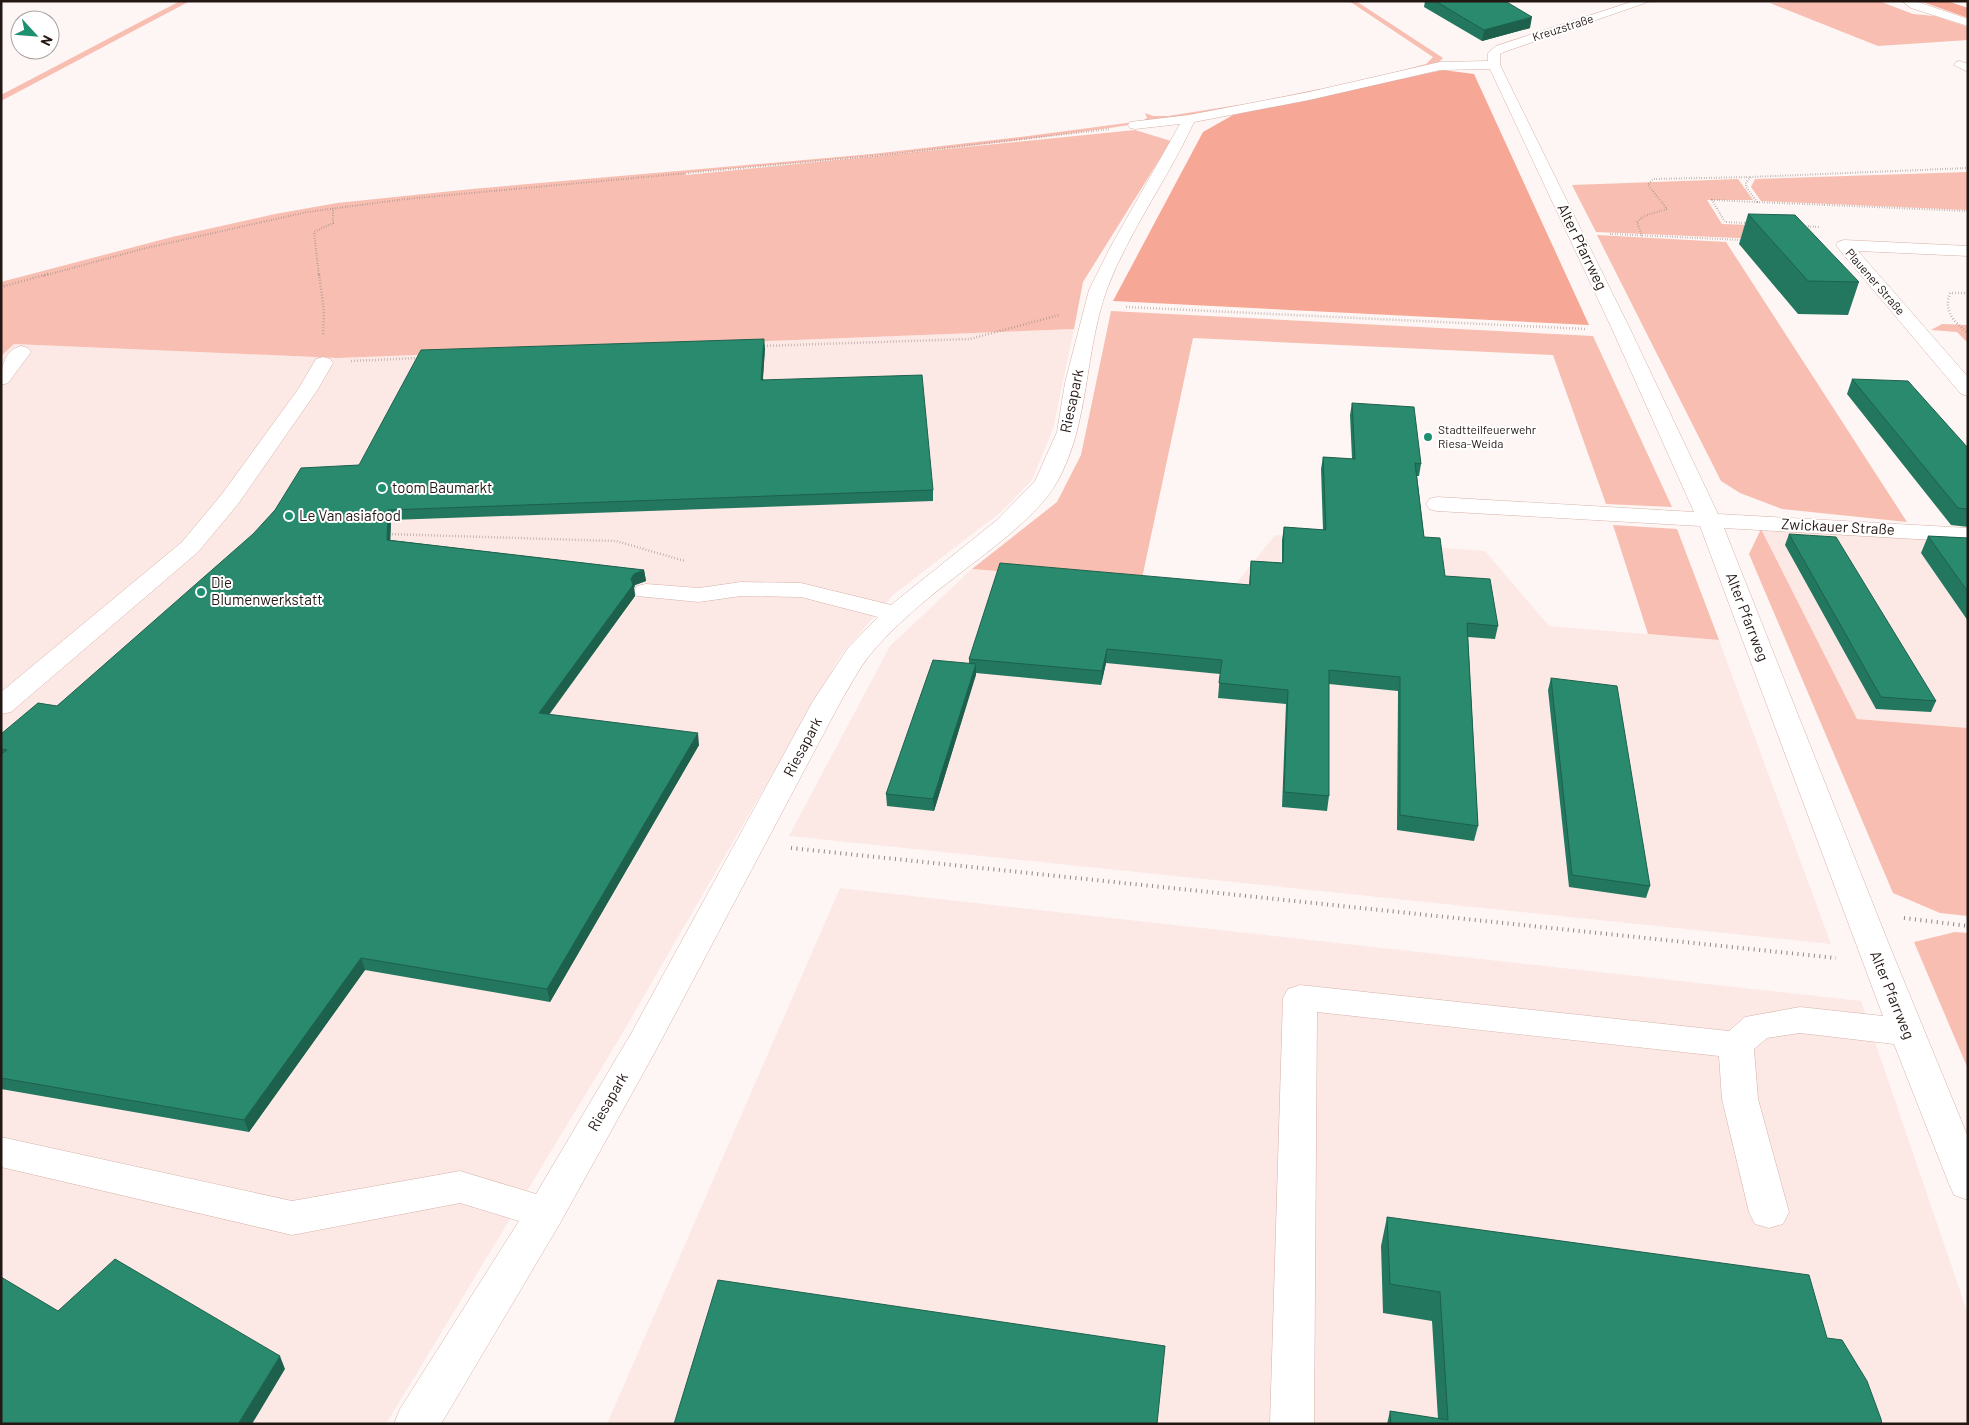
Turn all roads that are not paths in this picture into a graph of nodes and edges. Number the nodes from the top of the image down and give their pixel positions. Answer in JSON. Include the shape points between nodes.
{"nodes":[{"id":1,"x":1646,"y":1,"type":"edge"},
{"id":2,"x":1907,"y":1,"type":"edge"},
{"id":3,"x":1968,"y":23,"type":"edge"},
{"id":4,"x":1494,"y":65,"type":"junction"},
{"id":5,"x":1189,"y":119,"type":"junction"},
{"id":6,"x":1135,"y":125,"type":"road end"},
{"id":7,"x":1968,"y":251,"type":"edge"},
{"id":8,"x":21,"y":352,"type":"dead end"},
{"id":9,"x":323,"y":363,"type":"road end"},
{"id":10,"x":1,"y":379,"type":"edge"},
{"id":11,"x":1968,"y":390,"type":"edge"},
{"id":12,"x":1437,"y":504,"type":"dead end"},
{"id":13,"x":1709,"y":519,"type":"junction"},
{"id":14,"x":1968,"y":535,"type":"edge"},
{"id":15,"x":646,"y":591,"type":"dead end"},
{"id":16,"x":895,"y":614,"type":"junction"},
{"id":17,"x":1,"y":706,"type":"edge"},
{"id":18,"x":1908,"y":1032,"type":"junction"},
{"id":19,"x":1736,"y":1044,"type":"junction"},
{"id":20,"x":1,"y":1152,"type":"edge"},
{"id":21,"x":1968,"y":1184,"type":"edge"},
{"id":22,"x":1770,"y":1212,"type":"dead end"},
{"id":23,"x":545,"y":1213,"type":"junction"},
{"id":24,"x":422,"y":1414,"type":"edge"},
{"id":25,"x":1292,"y":1424,"type":"edge"}],
"edges":[{"from":1,"to":4,"type":"street","name":"Kreuzstraße","via":[[1500,49],[1494,53]]},
{"from":2,"to":3,"type":"street"},
{"from":4,"to":5,"type":"street","via":[[1440,66]]},
{"from":4,"to":13,"type":"street","name":"Alter Pfarrweg"},
{"from":5,"to":6,"type":"street"},
{"from":5,"to":16,"type":"street","name":"Riesapark","via":[[1098,290],[1075,383],[1067,432],[1046,482],[1005,525]]},
{"from":7,"to":11,"type":"street","name":"Plauener Straße","via":[[1844,245]]},
{"from":8,"to":10,"type":"street"},
{"from":9,"to":17,"type":"street","via":[[230,499],[190,547]]},
{"from":12,"to":13,"type":"street","name":"Zwickauer Straße"},
{"from":13,"to":14,"type":"street","name":"Zwickauer Straße"},
{"from":13,"to":18,"type":"street","name":"Alter Pfarrweg"},
{"from":15,"to":16,"type":"street","via":[[699,595],[741,589],[801,590]]},
{"from":16,"to":23,"type":"street","name":"Riesapark","via":[[857,654],[827,702],[644,1041]]},
{"from":18,"to":19,"type":"street","via":[[1800,1020],[1757,1026]]},
{"from":18,"to":21,"type":"street","name":"Alter Pfarrweg"},
{"from":19,"to":22,"type":"street","via":[[1740,1099]]},
{"from":19,"to":25,"type":"street","via":[[1300,998]]},
{"from":20,"to":23,"type":"street","via":[[292,1218],[460,1186]]},
{"from":23,"to":24,"type":"street","name":"Riesapark"}]}
